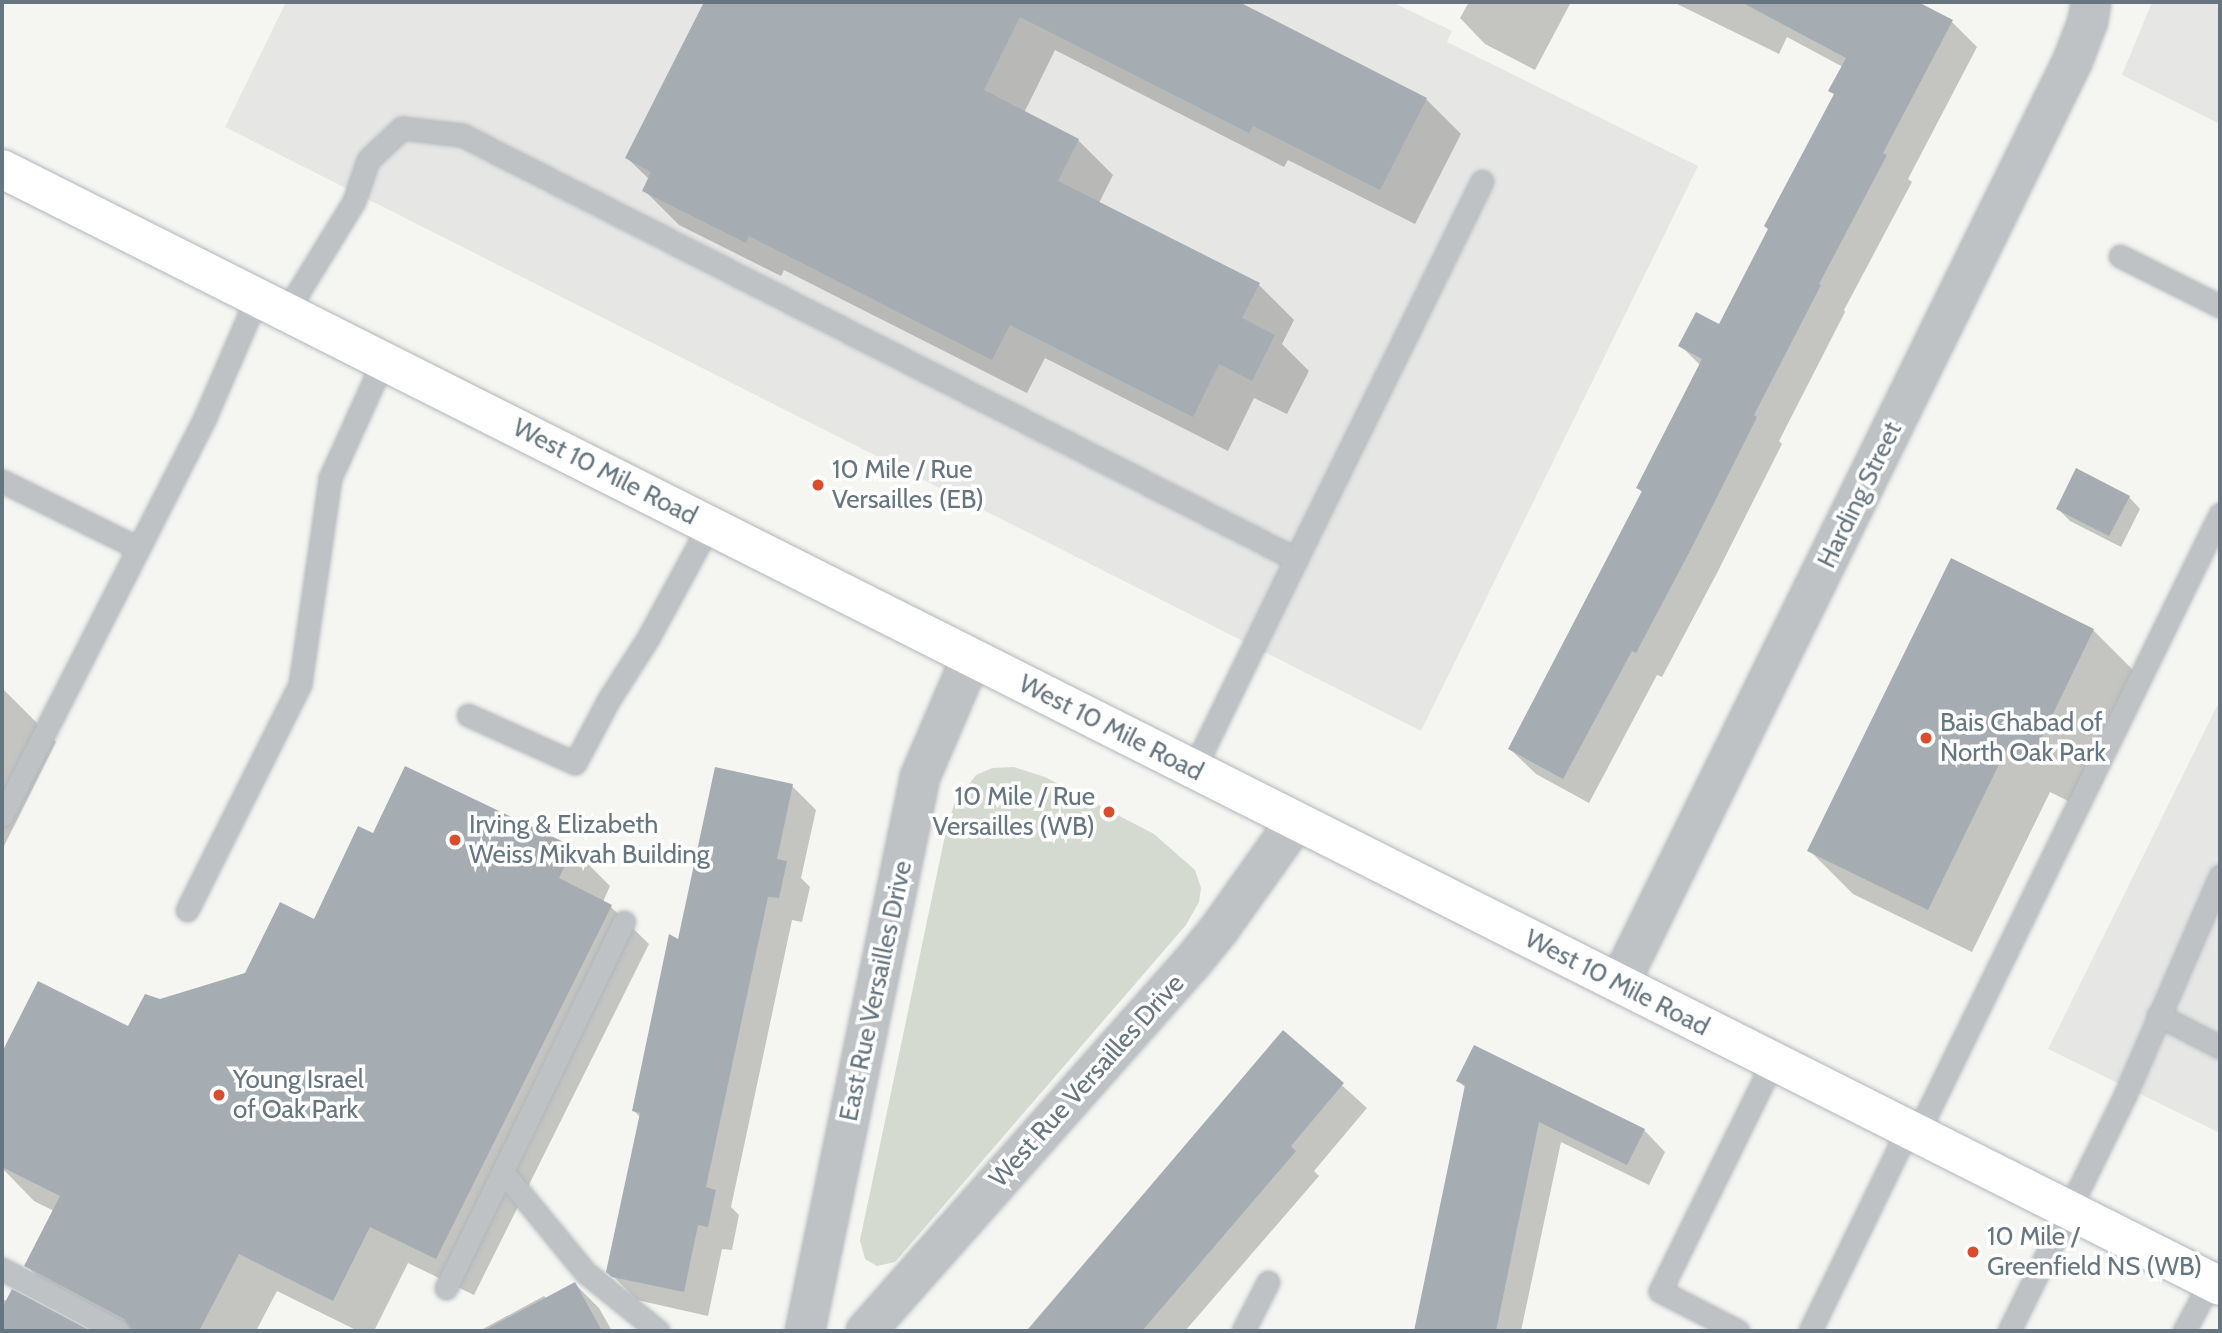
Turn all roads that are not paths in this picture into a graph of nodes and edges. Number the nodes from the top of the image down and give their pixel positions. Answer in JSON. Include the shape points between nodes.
{"nodes":[{"id":1,"x":2091,"y":2,"type":"edge"},
{"id":2,"x":2,"y":169,"type":"edge"},
{"id":3,"x":1482,"y":181,"type":"dead end"},
{"id":4,"x":2120,"y":256,"type":"dead end"},
{"id":5,"x":272,"y":304,"type":"junction"},
{"id":6,"x":2220,"y":306,"type":"edge"},
{"id":7,"x":383,"y":361,"type":"junction"},
{"id":8,"x":2,"y":481,"type":"edge"},
{"id":9,"x":2220,"y":514,"type":"edge"},
{"id":10,"x":710,"y":524,"type":"junction"},
{"id":11,"x":138,"y":548,"type":"junction"},
{"id":12,"x":1296,"y":559,"type":"junction"},
{"id":13,"x":971,"y":658,"type":"junction"},
{"id":14,"x":468,"y":715,"type":"dead end"},
{"id":15,"x":1193,"y":770,"type":"junction"},
{"id":16,"x":2,"y":816,"type":"edge"},
{"id":17,"x":1296,"y":821,"type":"junction"},
{"id":18,"x":2220,"y":876,"type":"edge"},
{"id":19,"x":187,"y":910,"type":"dead end"},
{"id":20,"x":624,"y":922,"type":"dead end"},
{"id":21,"x":1619,"y":984,"type":"junction"},
{"id":22,"x":2158,"y":1015,"type":"junction"},
{"id":23,"x":2220,"y":1047,"type":"edge"},
{"id":24,"x":1773,"y":1061,"type":"junction"},
{"id":25,"x":1913,"y":1131,"type":"junction"},
{"id":26,"x":503,"y":1172,"type":"junction"},
{"id":27,"x":2069,"y":1210,"type":"junction"},
{"id":28,"x":2,"y":1269,"type":"edge"},
{"id":29,"x":1268,"y":1282,"type":"dead end"},
{"id":30,"x":2216,"y":1284,"type":"edge"},
{"id":31,"x":446,"y":1288,"type":"dead end"},
{"id":32,"x":118,"y":1331,"type":"edge"},
{"id":33,"x":659,"y":1331,"type":"edge"},
{"id":34,"x":805,"y":1331,"type":"edge"},
{"id":35,"x":866,"y":1331,"type":"edge"},
{"id":36,"x":1243,"y":1331,"type":"edge"},
{"id":37,"x":1738,"y":1331,"type":"edge"},
{"id":38,"x":1810,"y":1331,"type":"edge"},
{"id":39,"x":2009,"y":1331,"type":"edge"},
{"id":40,"x":2185,"y":1331,"type":"edge"}],
"edges":[{"from":1,"to":21,"type":"street","name":"Harding Street","via":[[2074,60]]},
{"from":2,"to":5,"type":"main road","name":"West 10 Mile Road"},
{"from":3,"to":12,"type":"lane"},
{"from":4,"to":6,"type":"lane"},
{"from":5,"to":7,"type":"main road","name":"West 10 Mile Road"},
{"from":5,"to":11,"type":"lane","via":[[206,415]]},
{"from":5,"to":12,"type":"lane","via":[[354,201],[368,160],[402,128],[462,135]]},
{"from":7,"to":10,"type":"main road","name":"West 10 Mile Road"},
{"from":7,"to":19,"type":"lane","via":[[330,478],[299,684]]},
{"from":8,"to":11,"type":"lane"},
{"from":9,"to":25,"type":"lane"},
{"from":10,"to":13,"type":"main road","name":"West 10 Mile Road"},
{"from":10,"to":14,"type":"lane","via":[[575,763]]},
{"from":11,"to":16,"type":"lane"},
{"from":12,"to":15,"type":"lane"},
{"from":13,"to":15,"type":"main road","name":"West 10 Mile Road"},
{"from":13,"to":34,"type":"street","name":"East Rue Versailles Drive","via":[[920,776]]},
{"from":15,"to":17,"type":"main road","name":"West 10 Mile Road"},
{"from":17,"to":21,"type":"main road","name":"West 10 Mile Road"},
{"from":17,"to":35,"type":"street","name":"West Rue Versailles Drive","via":[[1191,964]]},
{"from":18,"to":22,"type":"lane"},
{"from":20,"to":26,"type":"lane"},
{"from":21,"to":24,"type":"main road","name":"West 10 Mile Road"},
{"from":22,"to":23,"type":"lane"},
{"from":22,"to":27,"type":"lane"},
{"from":24,"to":25,"type":"main road","name":"West 10 Mile Road"},
{"from":24,"to":37,"type":"lane","via":[[1660,1291]]},
{"from":25,"to":27,"type":"main road","name":"West 10 Mile Road"},
{"from":25,"to":38,"type":"lane"},
{"from":26,"to":31,"type":"lane"},
{"from":26,"to":33,"type":"lane","via":[[585,1272]]},
{"from":27,"to":30,"type":"main road","name":"West 10 Mile Road"},
{"from":27,"to":39,"type":"lane"},
{"from":28,"to":32,"type":"lane"},
{"from":29,"to":36,"type":"lane"},
{"from":30,"to":40,"type":"lane"}]}
